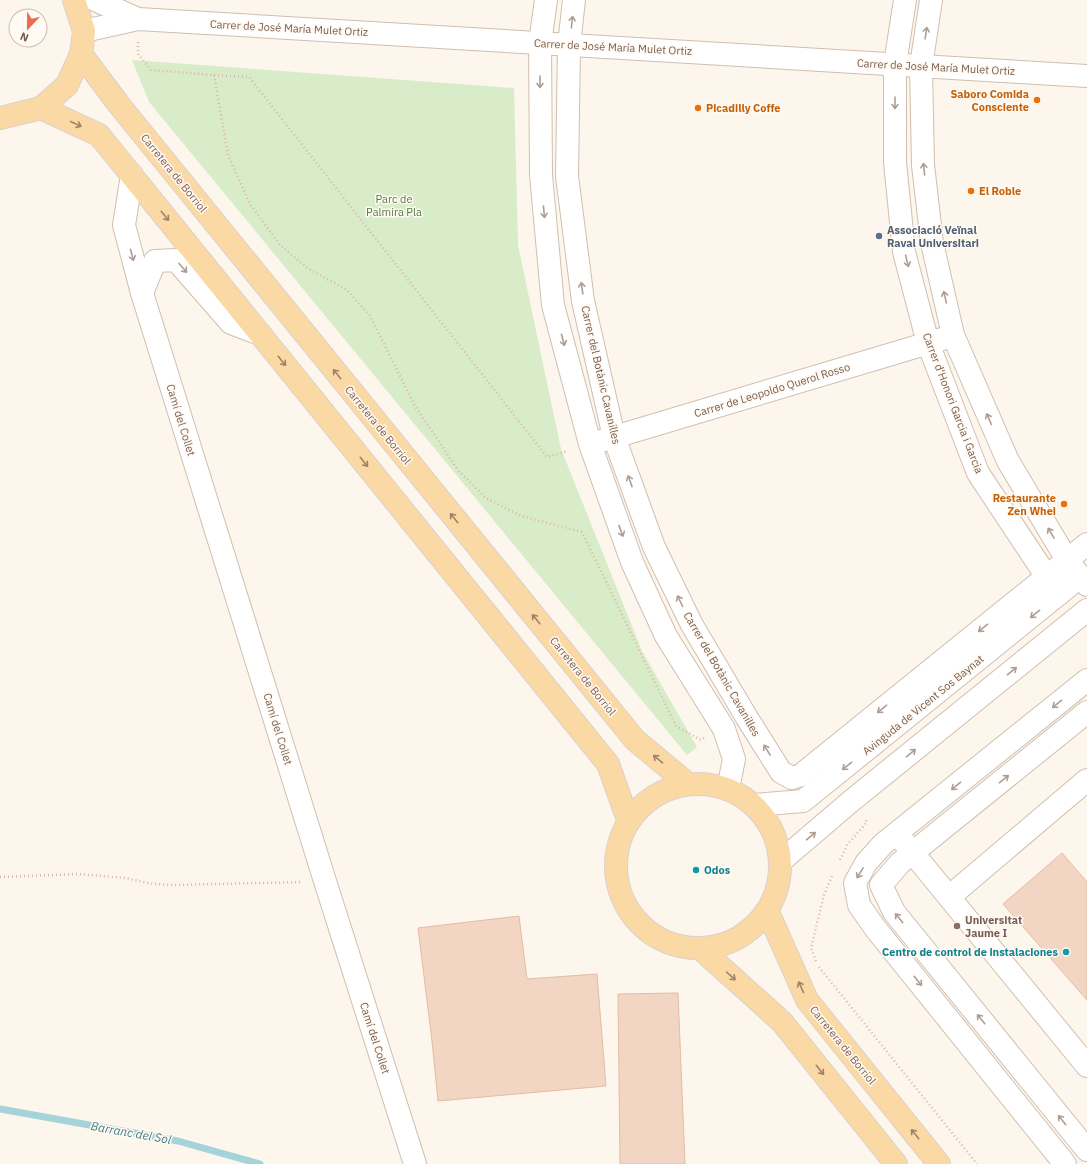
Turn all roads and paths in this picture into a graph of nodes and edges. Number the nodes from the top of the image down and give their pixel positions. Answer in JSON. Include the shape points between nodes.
{"nodes":[{"id":1,"x":74,"y":0,"type":"edge"},
{"id":2,"x":95,"y":0,"type":"edge"},
{"id":3,"x":546,"y":0,"type":"edge"},
{"id":4,"x":574,"y":0,"type":"edge"},
{"id":5,"x":905,"y":0,"type":"edge"},
{"id":6,"x":931,"y":0,"type":"edge"},
{"id":7,"x":138,"y":19,"type":"junction"},
{"id":8,"x":84,"y":31,"type":"junction"},
{"id":9,"x":540,"y":43,"type":"junction"},
{"id":10,"x":569,"y":45,"type":"junction"},
{"id":11,"x":81,"y":54,"type":"junction"},
{"id":12,"x":895,"y":64,"type":"junction"},
{"id":13,"x":921,"y":66,"type":"junction"},
{"id":14,"x":214,"y":75,"type":"junction"},
{"id":15,"x":1087,"y":76,"type":"edge"},
{"id":16,"x":41,"y":108,"type":"junction"},
{"id":17,"x":0,"y":118,"type":"edge"},
{"id":18,"x":132,"y":175,"type":"junction"},
{"id":19,"x":142,"y":293,"type":"junction"},
{"id":20,"x":260,"y":334,"type":"junction"},
{"id":21,"x":953,"y":336,"type":"junction"},
{"id":22,"x":928,"y":343,"type":"junction"},
{"id":23,"x":614,"y":437,"type":"junction"},
{"id":24,"x":590,"y":444,"type":"junction"},
{"id":25,"x":1087,"y":544,"type":"edge"},
{"id":26,"x":1067,"y":560,"type":"junction"},
{"id":27,"x":1085,"y":578,"type":"edge"},
{"id":28,"x":1053,"y":586,"type":"junction"},
{"id":29,"x":1085,"y":615,"type":"edge"},
{"id":30,"x":1083,"y":692,"type":"edge"},
{"id":31,"x":1087,"y":712,"type":"edge"},
{"id":32,"x":724,"y":729,"type":"junction"},
{"id":33,"x":792,"y":778,"type":"joint"},
{"id":34,"x":1087,"y":780,"type":"edge"},
{"id":35,"x":688,"y":784,"type":"junction"},
{"id":36,"x":728,"y":789,"type":"junction"},
{"id":37,"x":850,"y":802,"type":"junction"},
{"id":38,"x":754,"y":805,"type":"junction"},
{"id":39,"x":628,"y":820,"type":"junction"},
{"id":40,"x":897,"y":834,"type":"junction"},
{"id":41,"x":913,"y":853,"type":"junction"},
{"id":42,"x":781,"y":861,"type":"junction"},
{"id":43,"x":837,"y":866,"type":"dead end"},
{"id":44,"x":834,"y":874,"type":"dead end"},
{"id":45,"x":0,"y":877,"type":"edge"},
{"id":46,"x":324,"y":878,"type":"junction"},
{"id":47,"x":949,"y":897,"type":"junction"},
{"id":48,"x":768,"y":912,"type":"junction"},
{"id":49,"x":702,"y":950,"type":"junction"},
{"id":50,"x":1087,"y":1066,"type":"edge"},
{"id":51,"x":1086,"y":1149,"type":"edge"},
{"id":52,"x":415,"y":1164,"type":"edge"},
{"id":53,"x":896,"y":1164,"type":"edge"},
{"id":54,"x":939,"y":1164,"type":"edge"},
{"id":55,"x":977,"y":1164,"type":"edge"},
{"id":56,"x":1066,"y":1164,"type":"edge"}],
"edges":[{"from":1,"to":8,"type":"main road"},
{"from":2,"to":7,"type":"street","name":"Carrer de José María Mulet Ortiz"},
{"from":3,"to":9,"type":"street"},
{"from":10,"to":4,"type":"street","name":"Carrer del Botànic Cavanilles","one_way":true},
{"from":5,"to":12,"type":"street","name":"Carrer d'Honori Garcia i Garcia"},
{"from":13,"to":6,"type":"street","one_way":true},
{"from":7,"to":8,"type":"street","name":"Carrer de José María Mulet Ortiz"},
{"from":7,"to":9,"type":"street","name":"Carrer de José María Mulet Ortiz"},
{"from":7,"to":14,"type":"path","via":[[138,54],[151,70]]},
{"from":8,"to":11,"type":"main road"},
{"from":9,"to":10,"type":"street","name":"Carrer de José María Mulet Ortiz"},
{"from":9,"to":24,"type":"street","one_way":true,"via":[[541,176],[553,305]]},
{"from":10,"to":12,"type":"street","name":"Carrer de José María Mulet Ortiz"},
{"from":23,"to":10,"type":"street","name":"Carrer del Botànic Cavanilles","one_way":true,"via":[[584,301],[566,176]]},
{"from":11,"to":16,"type":"main road","via":[[67,85]]},
{"from":35,"to":11,"type":"main road","name":"Carretera de Borriol","one_way":true,"via":[[635,740],[120,106]]},
{"from":12,"to":13,"type":"street","name":"Carrer de José María Mulet Ortiz"},
{"from":12,"to":22,"type":"street","name":"Carrer d'Honori Garcia i Garcia","one_way":true,"via":[[895,162],[904,252]]},
{"from":13,"to":15,"type":"street","name":"Carrer de José María Mulet Ortiz"},
{"from":21,"to":13,"type":"street","one_way":true,"via":[[932,243],[924,165]]},
{"from":14,"to":24,"type":"path","via":[[249,77],[547,457]]},
{"from":14,"to":32,"type":"path","via":[[228,155],[250,204],[280,246],[307,268],[346,290],[370,316],[415,406],[458,470],[486,498],[521,516],[582,532],[676,726],[701,740]]},
{"from":16,"to":17,"type":"main road"},
{"from":16,"to":18,"type":"main road","one_way":true,"via":[[99,135]]},
{"from":18,"to":19,"type":"street","name":"Camí del Collet","one_way":true,"via":[[124,225]]},
{"from":18,"to":20,"type":"main road","one_way":true},
{"from":19,"to":20,"type":"street","one_way":true,"via":[[155,260],[176,260],[231,323]]},
{"from":19,"to":46,"type":"street","name":"Camí del Collet"},
{"from":20,"to":39,"type":"main road","one_way":true,"via":[[608,764]]},
{"from":21,"to":22,"type":"street","name":"Carrer de Leopoldo Querol Rosso"},
{"from":26,"to":21,"type":"street","one_way":true,"via":[[1008,461]]},
{"from":22,"to":23,"type":"street","name":"Carrer de Leopoldo Querol Rosso"},
{"from":22,"to":28,"type":"street","name":"Carrer d'Honori Garcia i Garcia","via":[[978,473]]},
{"from":23,"to":24,"type":"street","name":"Carrer de Leopoldo Querol Rosso"},
{"from":33,"to":23,"type":"street","name":"Carrer del Botànic Cavanilles","one_way":true,"via":[[781,772],[692,625],[654,547]]},
{"from":24,"to":32,"type":"street","one_way":true,"via":[[632,562],[666,636]]},
{"from":25,"to":26,"type":"street","name":"Avinguda de Vicent Sos Baynat"},
{"from":26,"to":27,"type":"street"},
{"from":26,"to":28,"type":"street","name":"Avinguda de Vicent Sos Baynat"},
{"from":27,"to":28,"type":"street","name":"Avinguda de Vicent Sos Baynat"},
{"from":28,"to":33,"type":"street","name":"Avinguda de Vicent Sos Baynat","one_way":true,"via":[[801,775]]},
{"from":28,"to":38,"type":"street","name":"Avinguda de Vicent Sos Baynat","one_way":true,"via":[[803,801]]},
{"from":37,"to":29,"type":"street","one_way":true},
{"from":30,"to":40,"type":"street","one_way":true},
{"from":41,"to":31,"type":"street","one_way":true},
{"from":32,"to":36,"type":"street","via":[[734,759]]},
{"from":34,"to":47,"type":"street"},
{"from":35,"to":36,"type":"main road"},
{"from":35,"to":39,"type":"main road","via":[[654,795]]},
{"from":36,"to":38,"type":"main road"},
{"from":42,"to":37,"type":"street","one_way":true},
{"from":37,"to":43,"type":"path","via":[[867,822],[847,845]]},
{"from":38,"to":42,"type":"main road","via":[[773,830]]},
{"from":39,"to":49,"type":"main road","via":[[614,864],[625,908],[658,940]]},
{"from":40,"to":41,"type":"street"},
{"from":40,"to":56,"type":"street","one_way":true,"via":[[883,844],[866,863],[855,883],[859,905]]},
{"from":41,"to":47,"type":"street"},
{"from":51,"to":41,"type":"street","one_way":true,"via":[[894,912],[881,885],[900,863]]},
{"from":42,"to":48,"type":"main road","via":[[778,888]]},
{"from":44,"to":55,"type":"path","via":[[824,895],[811,948],[819,968]]},
{"from":45,"to":46,"type":"path","via":[[78,874],[126,878],[153,884],[300,882]]},
{"from":46,"to":52,"type":"street","name":"Camí del Collet"},
{"from":47,"to":50,"type":"street"},
{"from":48,"to":49,"type":"main road","via":[[740,939]]},
{"from":54,"to":48,"type":"main road","name":"Carretera de Borriol","one_way":true,"via":[[807,1000]]},
{"from":49,"to":53,"type":"main road","one_way":true,"via":[[782,1022]]},
{"from":51,"to":56,"type":"street"}]}
